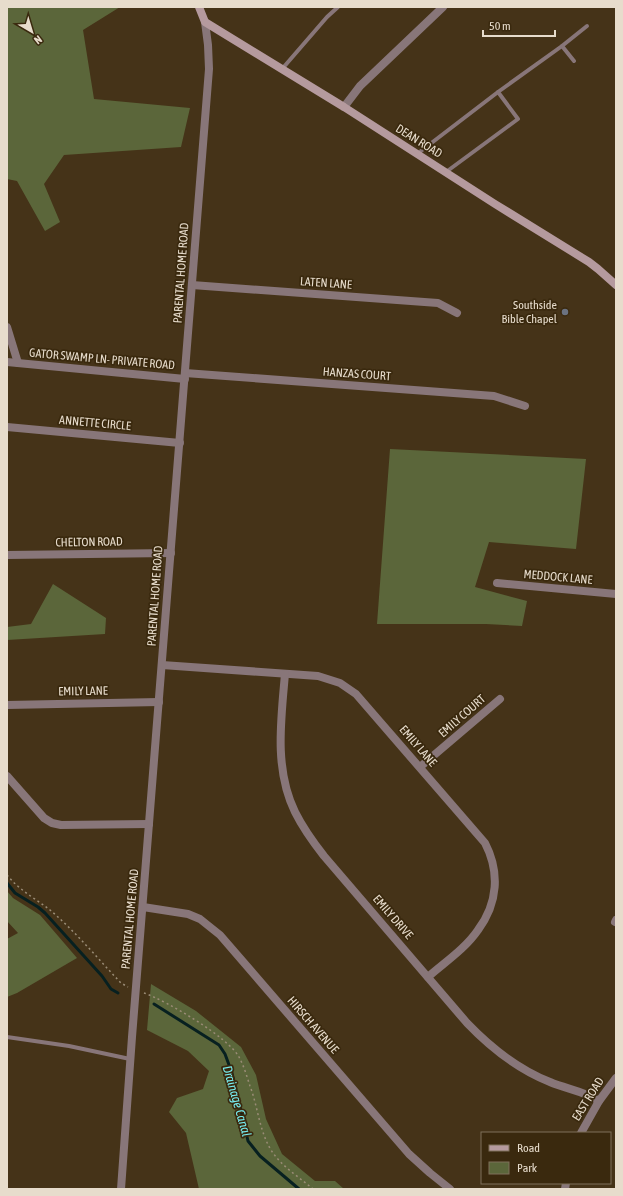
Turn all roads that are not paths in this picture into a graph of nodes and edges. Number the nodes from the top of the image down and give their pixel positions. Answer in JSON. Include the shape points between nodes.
{"nodes":[{"id":1,"x":199,"y":7,"type":"edge"},
{"id":2,"x":338,"y":7,"type":"edge"},
{"id":3,"x":443,"y":7,"type":"edge"},
{"id":4,"x":205,"y":22,"type":"junction"},
{"id":5,"x":587,"y":26,"type":"dead end"},
{"id":6,"x":562,"y":46,"type":"junction"},
{"id":7,"x":574,"y":61,"type":"dead end"},
{"id":8,"x":282,"y":69,"type":"junction"},
{"id":9,"x":498,"y":92,"type":"junction"},
{"id":10,"x":344,"y":107,"type":"junction"},
{"id":11,"x":417,"y":154,"type":"junction"},
{"id":12,"x":446,"y":172,"type":"junction"},
{"id":13,"x":192,"y":285,"type":"junction"},
{"id":14,"x":616,"y":285,"type":"edge"},
{"id":15,"x":456,"y":313,"type":"dead end"},
{"id":16,"x":7,"y":327,"type":"edge"},
{"id":17,"x":7,"y":362,"type":"edge"},
{"id":18,"x":18,"y":363,"type":"junction"},
{"id":19,"x":185,"y":376,"type":"junction"},
{"id":20,"x":525,"y":406,"type":"dead end"},
{"id":21,"x":7,"y":427,"type":"edge"},
{"id":22,"x":180,"y":443,"type":"junction"},
{"id":23,"x":171,"y":553,"type":"junction"},
{"id":24,"x":7,"y":555,"type":"edge"},
{"id":25,"x":497,"y":583,"type":"dead end"},
{"id":26,"x":616,"y":594,"type":"edge"},
{"id":27,"x":162,"y":665,"type":"junction"},
{"id":28,"x":285,"y":674,"type":"junction"},
{"id":29,"x":500,"y":699,"type":"dead end"},
{"id":30,"x":159,"y":702,"type":"junction"},
{"id":31,"x":7,"y":705,"type":"edge"},
{"id":32,"x":420,"y":767,"type":"junction"},
{"id":33,"x":7,"y":776,"type":"edge"},
{"id":34,"x":149,"y":824,"type":"junction"},
{"id":35,"x":143,"y":907,"type":"junction"},
{"id":36,"x":428,"y":976,"type":"junction"},
{"id":37,"x":7,"y":1038,"type":"edge"},
{"id":38,"x":130,"y":1059,"type":"junction"},
{"id":39,"x":616,"y":1078,"type":"edge"},
{"id":40,"x":599,"y":1100,"type":"junction"},
{"id":41,"x":582,"y":1132,"type":"edge"},
{"id":42,"x":121,"y":1189,"type":"edge"},
{"id":43,"x":450,"y":1189,"type":"edge"}],
"edges":[{"from":1,"to":4,"type":"main road","name":"PARENTAL HOME ROAD"},
{"from":2,"to":8,"type":"lane"},
{"from":3,"to":10,"type":"street","via":[[360,86]]},
{"from":4,"to":8,"type":"main road","name":"DEAN ROAD"},
{"from":4,"to":13,"type":"street","name":"PARENTAL HOME ROAD","via":[[208,69]]},
{"from":5,"to":6,"type":"lane"},
{"from":6,"to":7,"type":"lane"},
{"from":6,"to":9,"type":"lane"},
{"from":8,"to":10,"type":"main road","name":"DEAN ROAD"},
{"from":9,"to":11,"type":"lane"},
{"from":9,"to":12,"type":"lane","via":[[518,119]]},
{"from":10,"to":11,"type":"main road","name":"DEAN ROAD"},
{"from":11,"to":12,"type":"main road","name":"DEAN ROAD"},
{"from":12,"to":14,"type":"main road","name":"DEAN ROAD","via":[[589,262]]},
{"from":13,"to":15,"type":"street","name":"LATEN LANE","via":[[438,303]]},
{"from":13,"to":19,"type":"street","name":"PARENTAL HOME ROAD"},
{"from":16,"to":18,"type":"street","name":"GATOR SWAMP LN- PRIVATE ROAD"},
{"from":17,"to":18,"type":"street","name":"GATOR SWAMP LN- PRIVATE ROAD"},
{"from":18,"to":19,"type":"street","name":"GATOR SWAMP LN- PRIVATE ROAD"},
{"from":19,"to":20,"type":"street","name":"HANZAS COURT","via":[[494,396]]},
{"from":19,"to":22,"type":"street","name":"PARENTAL HOME ROAD"},
{"from":21,"to":22,"type":"street","name":"ANNETTE CIRCLE"},
{"from":22,"to":23,"type":"street","name":"PARENTAL HOME ROAD"},
{"from":23,"to":24,"type":"street","name":"CHELTON ROAD"},
{"from":23,"to":27,"type":"street","name":"PARENTAL HOME ROAD"},
{"from":25,"to":26,"type":"street","name":"MEDDOCK LANE"},
{"from":27,"to":28,"type":"street","name":"EMILY LANE"},
{"from":27,"to":30,"type":"street","name":"PARENTAL HOME ROAD"},
{"from":28,"to":32,"type":"street","name":"EMILY LANE","via":[[318,676],[349,688]]},
{"from":28,"to":36,"type":"street","name":"EMILY DRIVE","via":[[280,735],[281,757],[284,777],[295,811],[324,856]]},
{"from":29,"to":32,"type":"street","name":"EMILY COURT"},
{"from":30,"to":31,"type":"street","name":"EMILY LANE"},
{"from":30,"to":34,"type":"street","name":"PARENTAL HOME ROAD"},
{"from":32,"to":36,"type":"street","name":"EMILY LANE","via":[[485,843],[491,855],[495,882],[490,907],[478,931]]},
{"from":33,"to":34,"type":"street","via":[[44,818],[52,823]]},
{"from":34,"to":35,"type":"street","name":"PARENTAL HOME ROAD"},
{"from":35,"to":38,"type":"street","name":"PARENTAL HOME ROAD"},
{"from":35,"to":43,"type":"street","name":"HIRSCH AVENUE","via":[[188,914],[200,919],[220,935],[409,1154]]},
{"from":36,"to":40,"type":"street","name":"EMILY DRIVE","via":[[478,1034],[508,1060],[529,1073]]},
{"from":37,"to":38,"type":"lane","via":[[69,1046]]},
{"from":38,"to":42,"type":"street","name":"PARENTAL HOME ROAD"},
{"from":39,"to":40,"type":"street","name":"EAST ROAD"},
{"from":40,"to":41,"type":"street","name":"EAST ROAD"}]}
